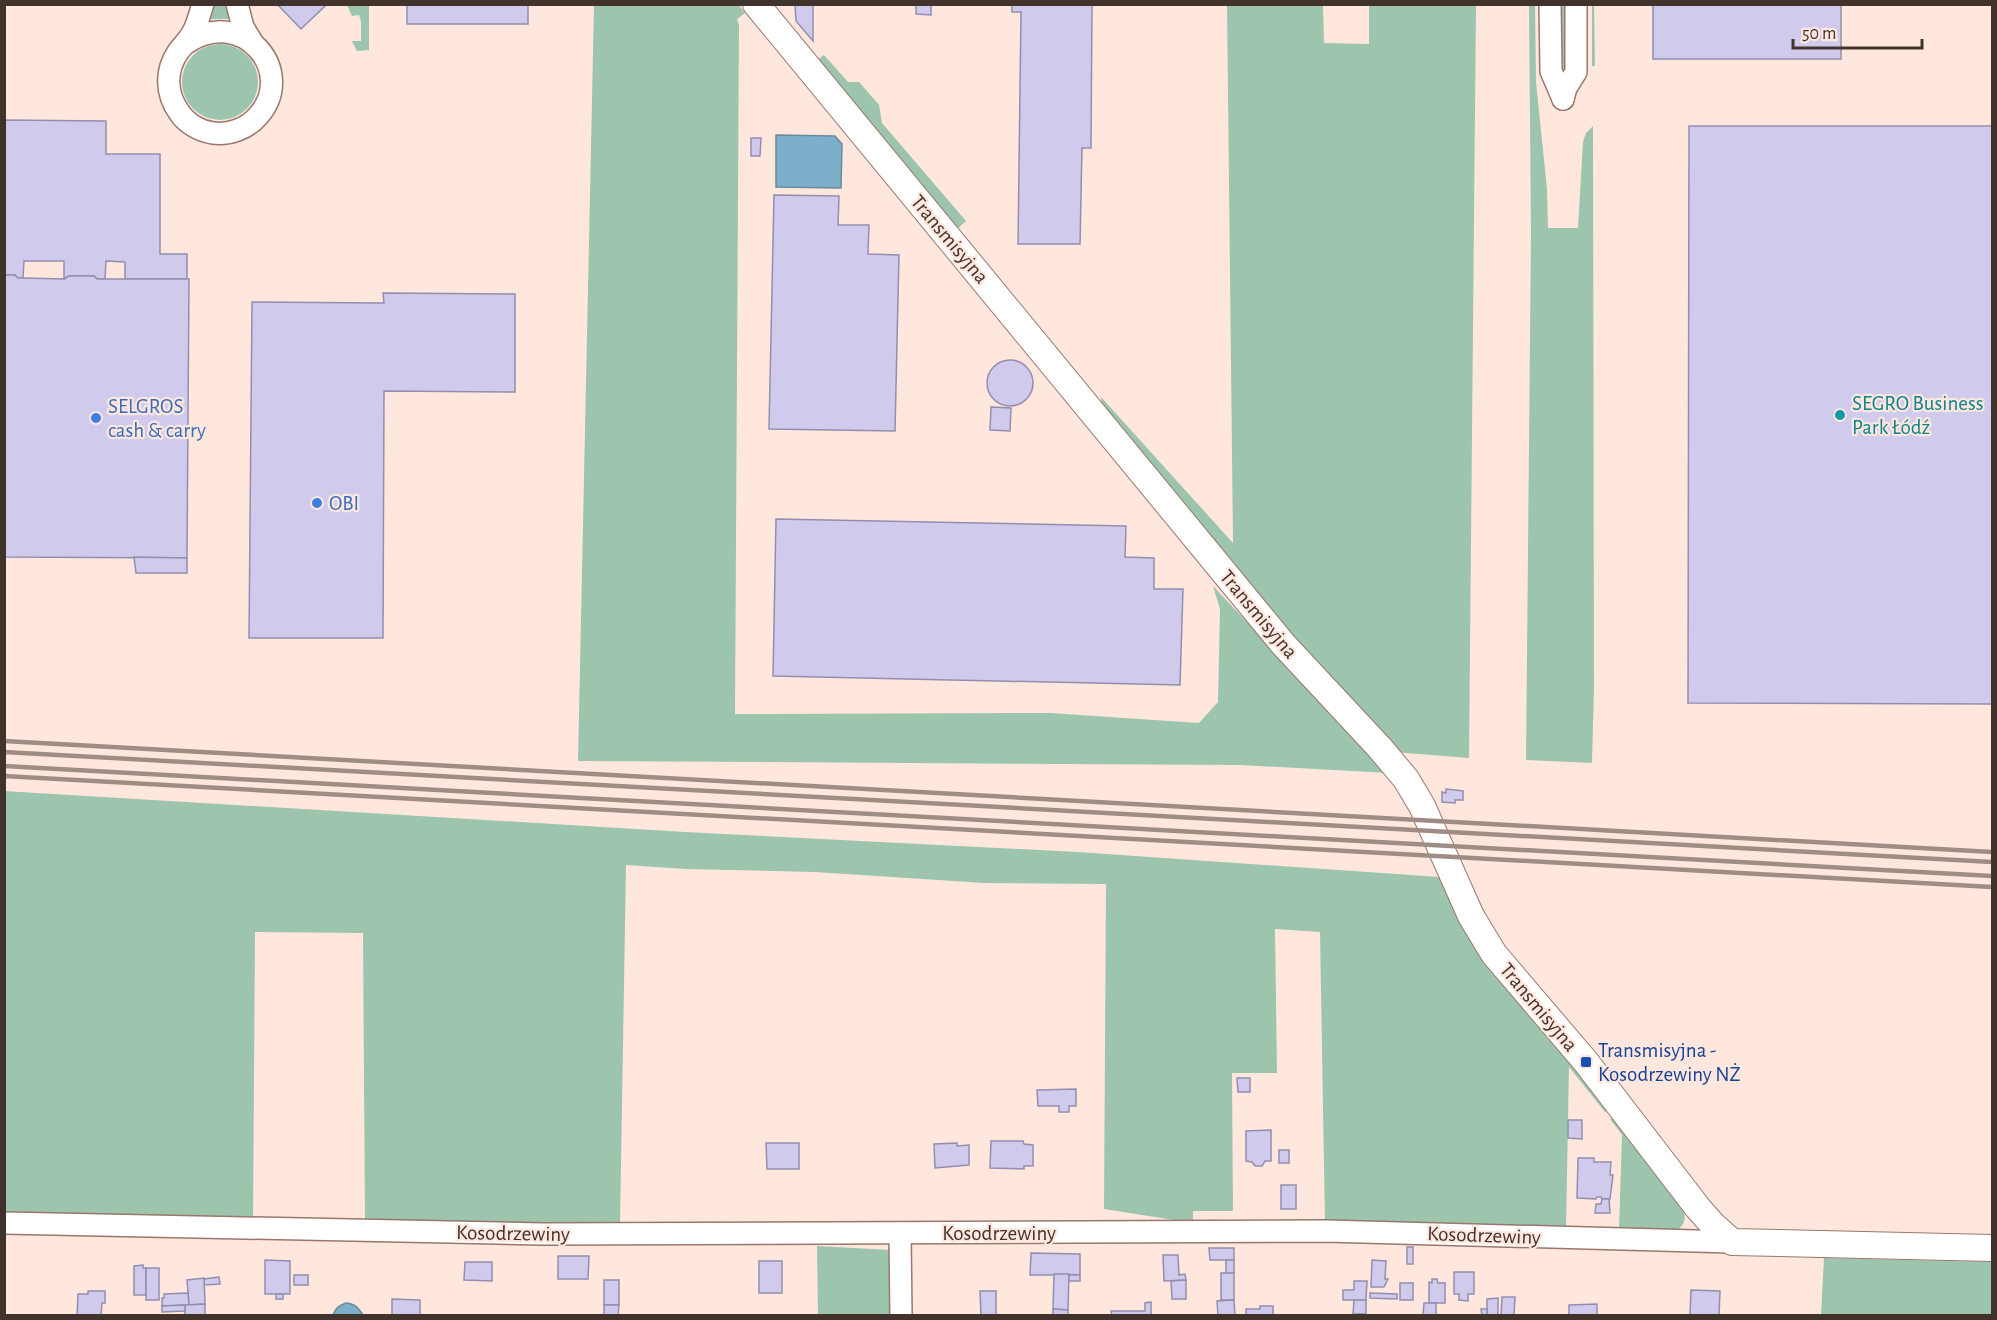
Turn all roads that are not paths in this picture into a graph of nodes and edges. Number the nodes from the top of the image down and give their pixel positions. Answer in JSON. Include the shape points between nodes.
{"nodes":[{"id":1,"x":203,"y":4,"type":"edge"},
{"id":2,"x":237,"y":4,"type":"edge"},
{"id":3,"x":756,"y":4,"type":"edge"},
{"id":4,"x":1550,"y":4,"type":"edge"},
{"id":5,"x":1576,"y":4,"type":"edge"},
{"id":6,"x":252,"y":42,"type":"junction"},
{"id":7,"x":185,"y":44,"type":"junction"},
{"id":8,"x":4,"y":1223,"type":"edge"},
{"id":9,"x":900,"y":1233,"type":"junction"},
{"id":10,"x":1732,"y":1242,"type":"junction"},
{"id":11,"x":1992,"y":1248,"type":"edge"},
{"id":12,"x":901,"y":1316,"type":"edge"}],
"edges":[{"from":1,"to":7,"type":"street"},
{"from":2,"to":6,"type":"street"},
{"from":3,"to":10,"type":"street","name":"Transmisyjna","via":[[1283,644],[1406,779],[1471,916],[1494,954],[1579,1053],[1698,1209]]},
{"from":4,"to":5,"type":"street","via":[[1551,71],[1563,99],[1576,72]]},
{"from":6,"to":7,"type":"street","via":[[219,31]]},
{"from":6,"to":7,"type":"street","via":[[270,71],[269,97],[250,123],[220,134],[189,123],[171,98],[170,68]]},
{"from":8,"to":9,"type":"street","name":"Kosodrzewiny","via":[[542,1234]]},
{"from":9,"to":10,"type":"street","name":"Kosodrzewiny","via":[[1326,1231]]},
{"from":9,"to":12,"type":"street"},
{"from":10,"to":11,"type":"street","name":"Kosodrzewiny"}]}
